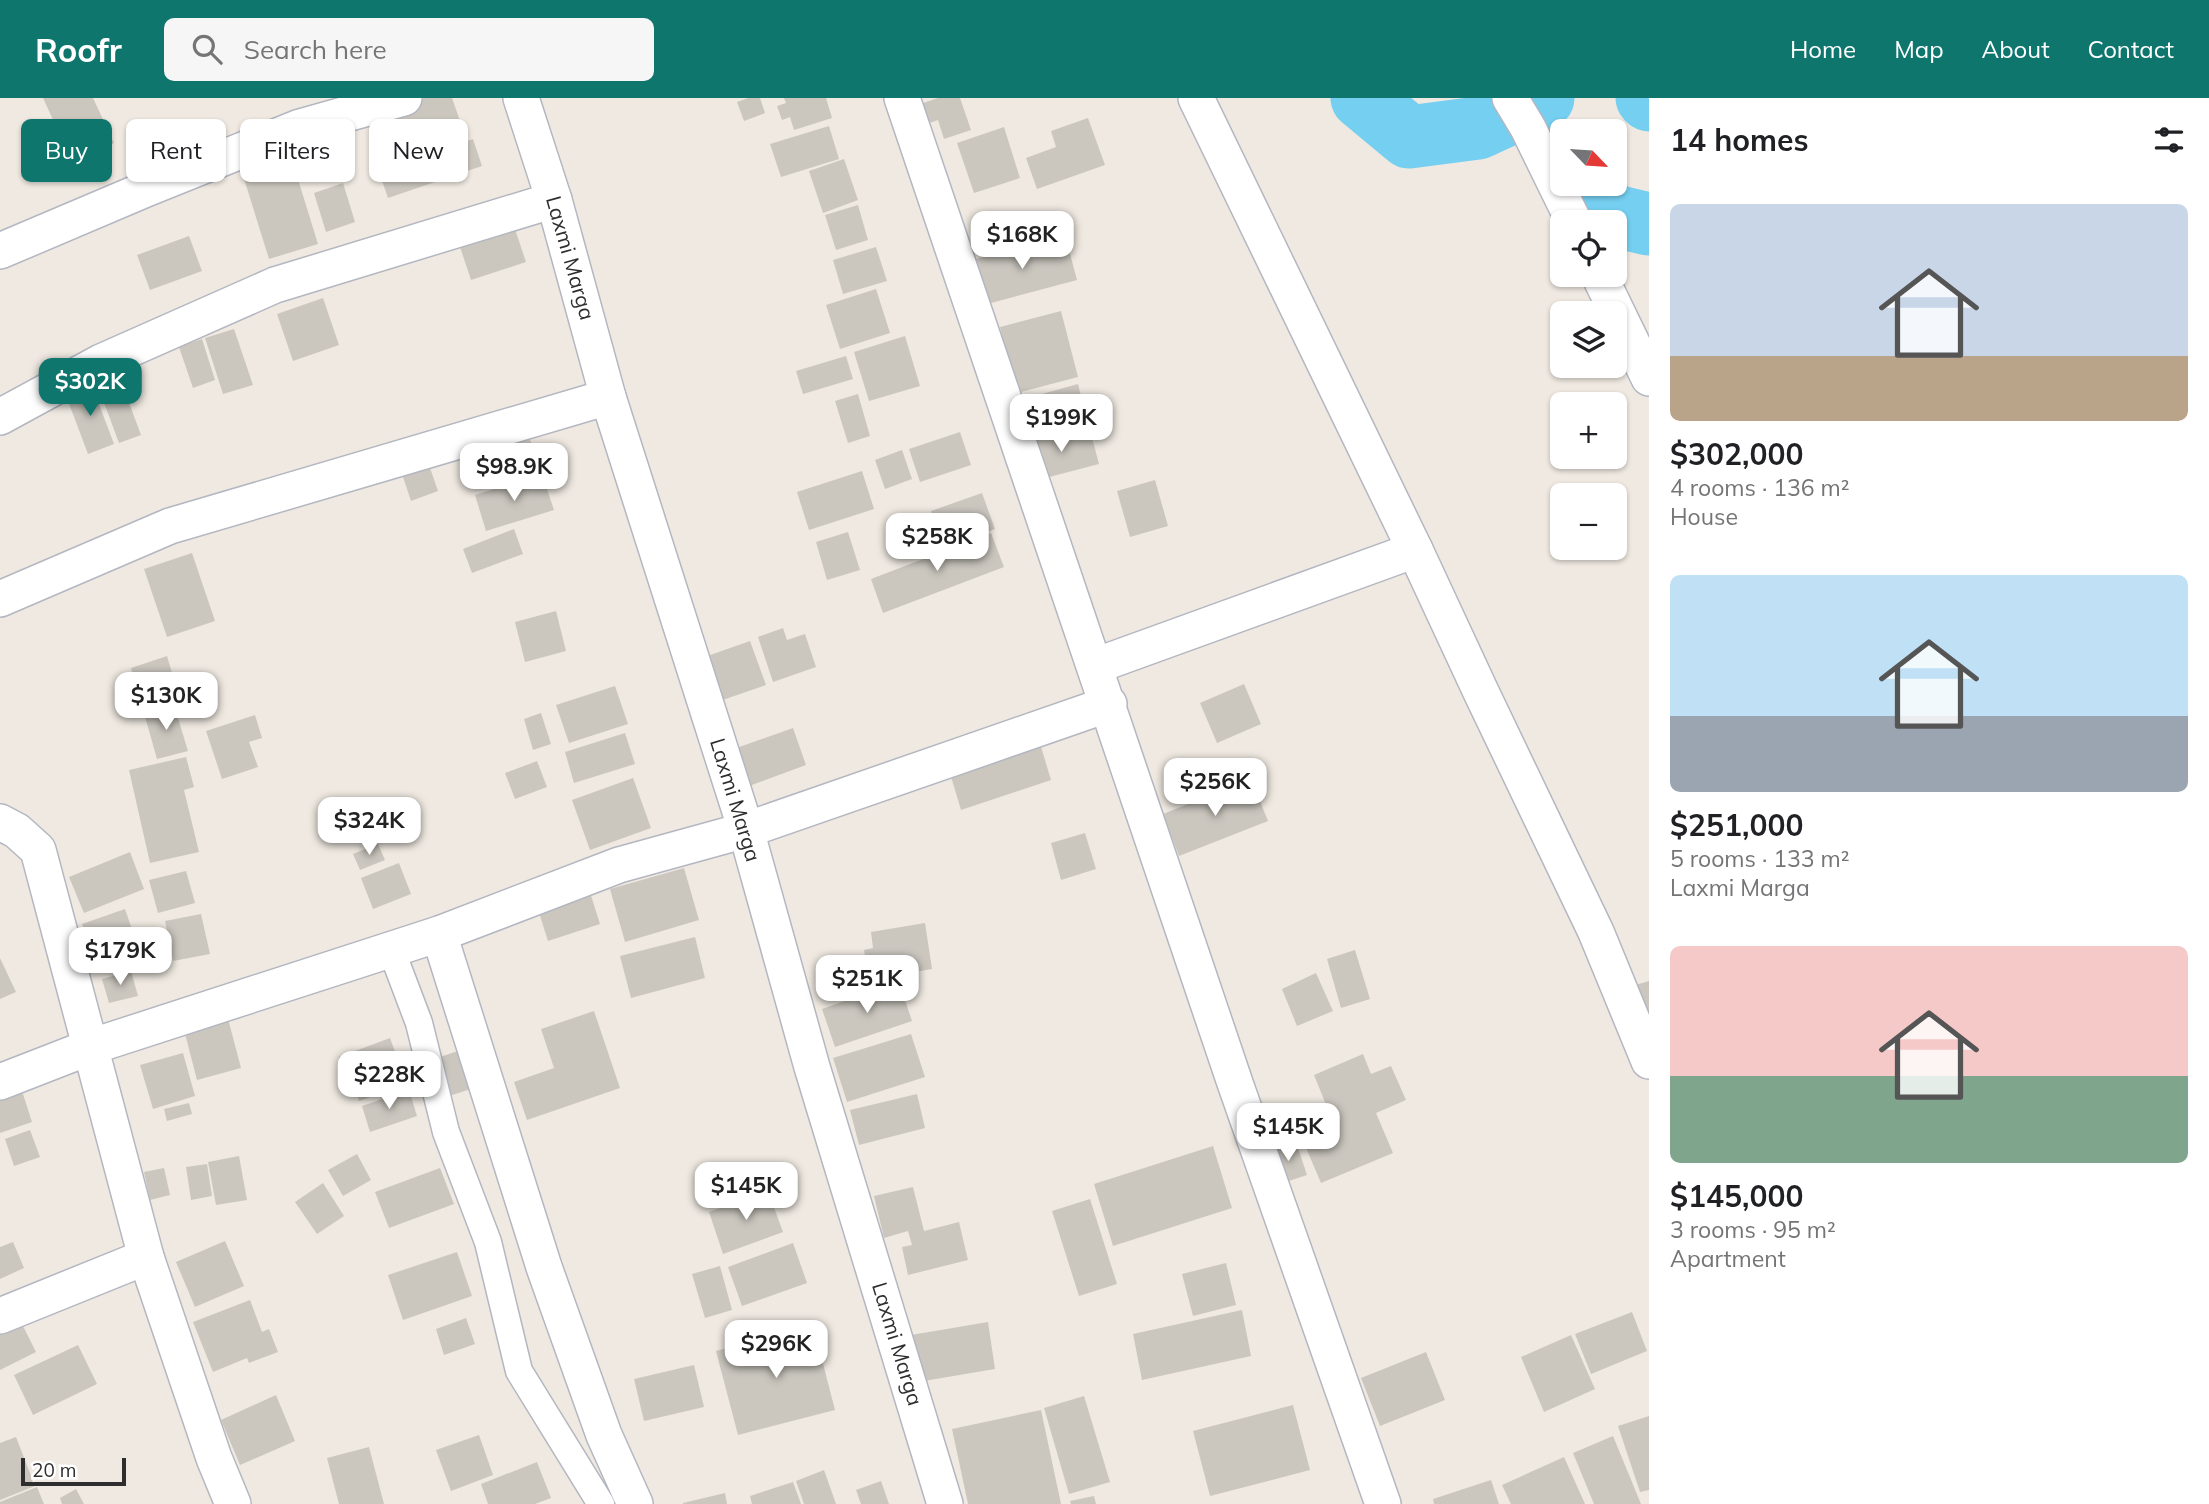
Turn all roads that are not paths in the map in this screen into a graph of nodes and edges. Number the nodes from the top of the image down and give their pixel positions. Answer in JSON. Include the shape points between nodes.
{"nodes":[{"id":1,"x":404,"y":98,"type":"edge"},
{"id":2,"x":521,"y":98,"type":"edge"},
{"id":3,"x":902,"y":98,"type":"edge"},
{"id":4,"x":1196,"y":98,"type":"edge"},
{"id":5,"x":1510,"y":98,"type":"edge"},
{"id":6,"x":554,"y":200,"type":"junction"},
{"id":7,"x":1568,"y":210,"type":"edge"},
{"id":8,"x":0,"y":251,"type":"edge"},
{"id":9,"x":1605,"y":287,"type":"edge"},
{"id":10,"x":1649,"y":378,"type":"edge"},
{"id":11,"x":608,"y":397,"type":"junction"},
{"id":12,"x":0,"y":418,"type":"edge"},
{"id":13,"x":1415,"y":550,"type":"junction"},
{"id":14,"x":0,"y":599,"type":"edge"},
{"id":15,"x":1095,"y":666,"type":"junction"},
{"id":16,"x":1109,"y":704,"type":"junction"},
{"id":17,"x":0,"y":822,"type":"edge"},
{"id":18,"x":746,"y":830,"type":"junction"},
{"id":19,"x":439,"y":934,"type":"junction"},
{"id":20,"x":391,"y":949,"type":"junction"},
{"id":21,"x":90,"y":1048,"type":"junction"},
{"id":22,"x":1649,"y":1061,"type":"edge"},
{"id":23,"x":0,"y":1082,"type":"edge"},
{"id":24,"x":146,"y":1257,"type":"junction"},
{"id":25,"x":0,"y":1317,"type":"edge"},
{"id":26,"x":233,"y":1504,"type":"edge"},
{"id":27,"x":601,"y":1504,"type":"edge"},
{"id":28,"x":635,"y":1504,"type":"edge"},
{"id":29,"x":946,"y":1504,"type":"edge"},
{"id":30,"x":1383,"y":1504,"type":"edge"}],
"edges":[{"from":1,"to":8,"type":"street","via":[[300,127]]},
{"from":2,"to":6,"type":"street","name":"Laxmi Marga"},
{"from":3,"to":15,"type":"street"},
{"from":4,"to":13,"type":"street"},
{"from":5,"to":7,"type":"street"},
{"from":6,"to":11,"type":"street","name":"Laxmi Marga"},
{"from":6,"to":12,"type":"street","via":[[275,285],[101,362]]},
{"from":9,"to":10,"type":"street"},
{"from":11,"to":14,"type":"street","via":[[170,526]]},
{"from":11,"to":18,"type":"street","name":"Laxmi Marga"},
{"from":13,"to":15,"type":"street"},
{"from":13,"to":22,"type":"street","via":[[1596,932]]},
{"from":15,"to":16,"type":"street"},
{"from":16,"to":18,"type":"street"},
{"from":16,"to":30,"type":"street","via":[[1235,1083]]},
{"from":17,"to":21,"type":"street","via":[[38,850]]},
{"from":18,"to":19,"type":"street","via":[[619,865]]},
{"from":18,"to":29,"type":"street","name":"Laxmi Marga","via":[[812,1067]]},
{"from":19,"to":20,"type":"street"},
{"from":19,"to":28,"type":"street","via":[[544,1266],[604,1435]]},
{"from":20,"to":21,"type":"street"},
{"from":20,"to":27,"type":"street","via":[[419,1023],[446,1132],[488,1242],[519,1371]]},
{"from":21,"to":23,"type":"street"},
{"from":21,"to":24,"type":"street"},
{"from":24,"to":25,"type":"street"},
{"from":24,"to":26,"type":"street"}]}
